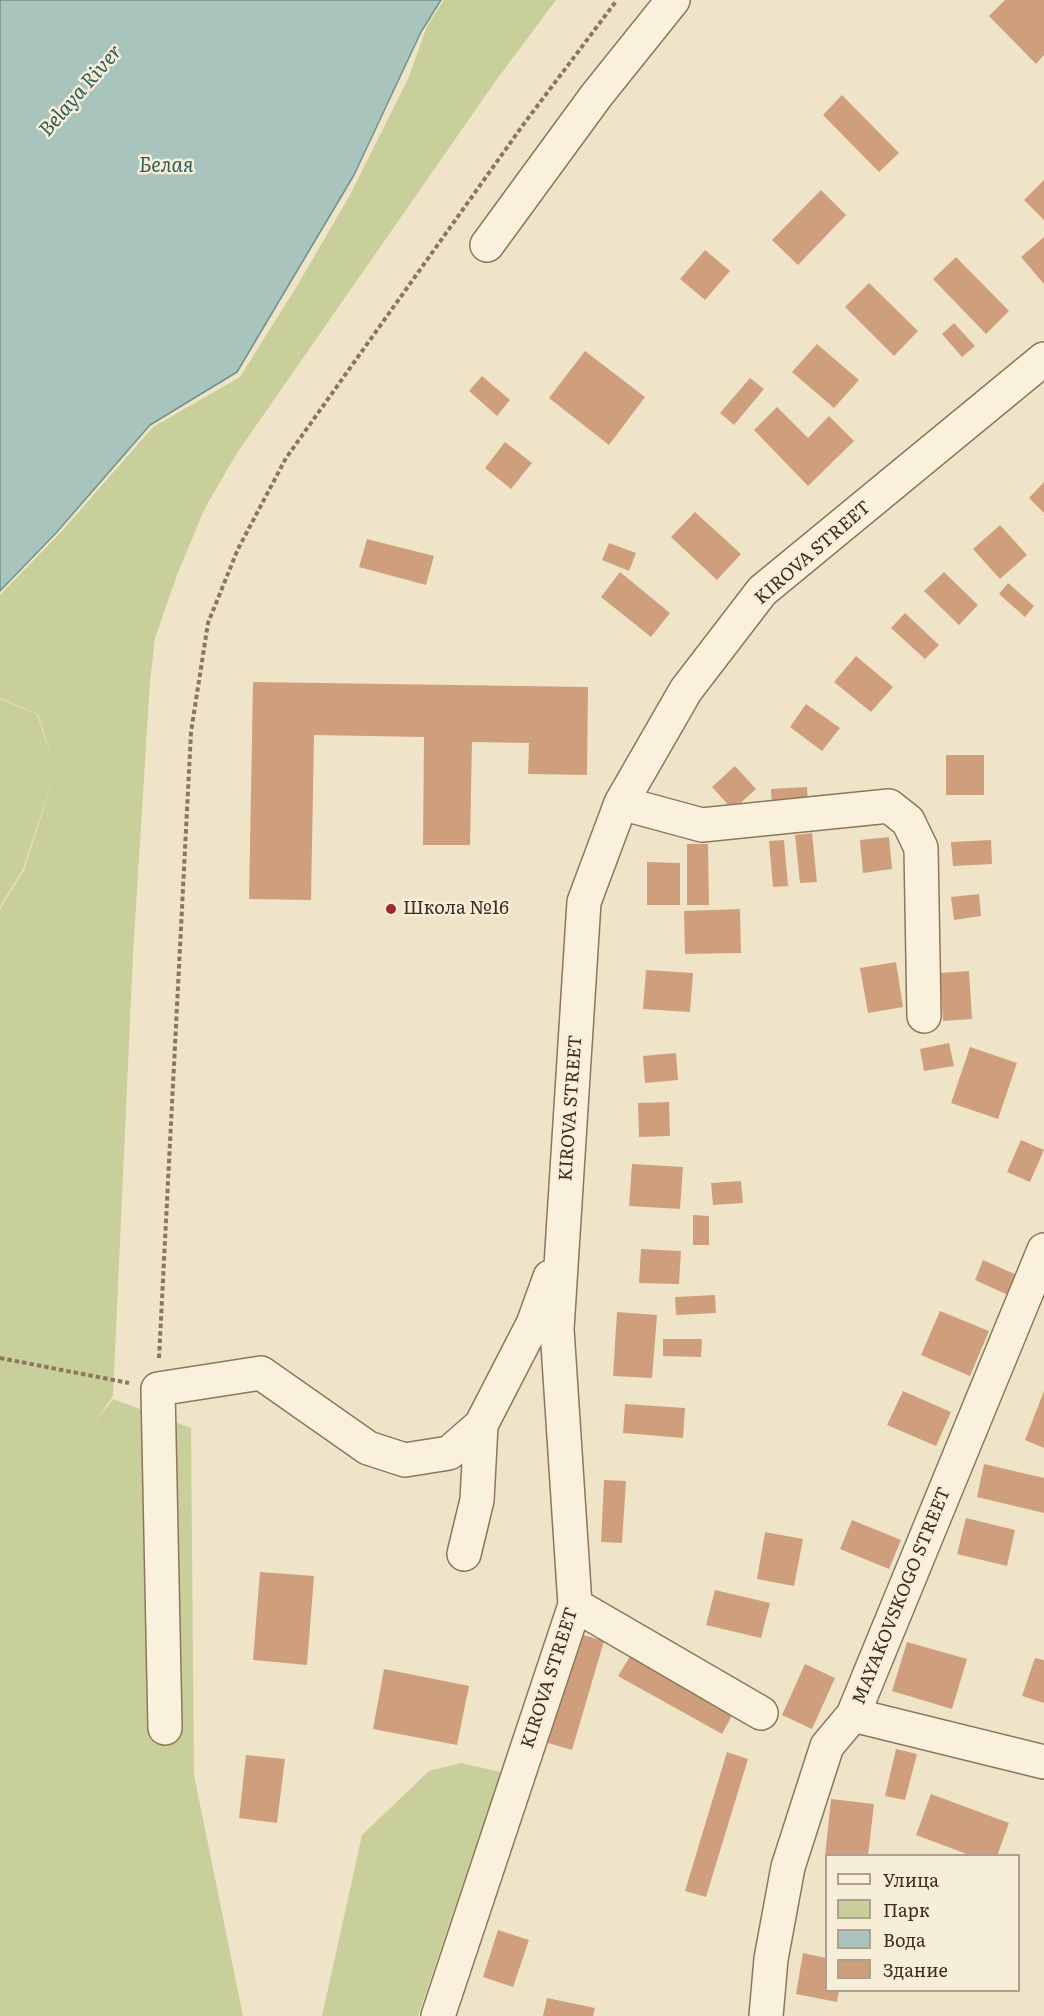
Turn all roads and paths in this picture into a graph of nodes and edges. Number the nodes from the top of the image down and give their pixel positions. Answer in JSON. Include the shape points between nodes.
{"nodes":[{"id":1,"x":616,"y":0,"type":"edge"},
{"id":2,"x":673,"y":0,"type":"edge"},
{"id":3,"x":487,"y":245,"type":"dead end"},
{"id":4,"x":1044,"y":359,"type":"edge"},
{"id":5,"x":621,"y":803,"type":"junction"},
{"id":6,"x":924,"y":1016,"type":"dead end"},
{"id":7,"x":562,"y":1248,"type":"junction"},
{"id":8,"x":1044,"y":1250,"type":"edge"},
{"id":9,"x":0,"y":1358,"type":"edge"},
{"id":10,"x":159,"y":1377,"type":"junction"},
{"id":11,"x":481,"y":1425,"type":"junction"},
{"id":12,"x":464,"y":1554,"type":"dead end"},
{"id":13,"x":575,"y":1605,"type":"junction"},
{"id":14,"x":760,"y":1713,"type":"dead end"},
{"id":15,"x":853,"y":1715,"type":"junction"},
{"id":16,"x":165,"y":1728,"type":"dead end"},
{"id":17,"x":1044,"y":1762,"type":"edge"},
{"id":18,"x":438,"y":2016,"type":"edge"},
{"id":19,"x":766,"y":2016,"type":"edge"}],
"edges":[{"from":1,"to":10,"type":"path","via":[[286,458],[238,549],[208,623],[191,732]]},
{"from":2,"to":3,"type":"street","via":[[596,96]]},
{"from":4,"to":5,"type":"street","name":"KIROVA STREET","via":[[762,591],[686,690]]},
{"from":5,"to":6,"type":"street","via":[[702,825],[889,806],[908,821],[921,848]]},
{"from":5,"to":7,"type":"street","name":"KIROVA STREET","via":[[584,902]]},
{"from":7,"to":11,"type":"street","via":[[532,1324]]},
{"from":7,"to":13,"type":"street","name":"KIROVA STREET","via":[[557,1329]]},
{"from":8,"to":15,"type":"street","name":"MAYAKOVSKOGO STREET"},
{"from":9,"to":10,"type":"path"},
{"from":10,"to":11,"type":"street","via":[[261,1372],[368,1448],[405,1460],[449,1453]]},
{"from":10,"to":16,"type":"street"},
{"from":11,"to":12,"type":"street","via":[[477,1500]]},
{"from":13,"to":14,"type":"street"},
{"from":13,"to":18,"type":"street","name":"KIROVA STREET"},
{"from":15,"to":17,"type":"street"},
{"from":15,"to":19,"type":"street","name":"MAYAKOVSKOGO STREET","via":[[827,1746],[788,1867],[771,1959]]}]}
